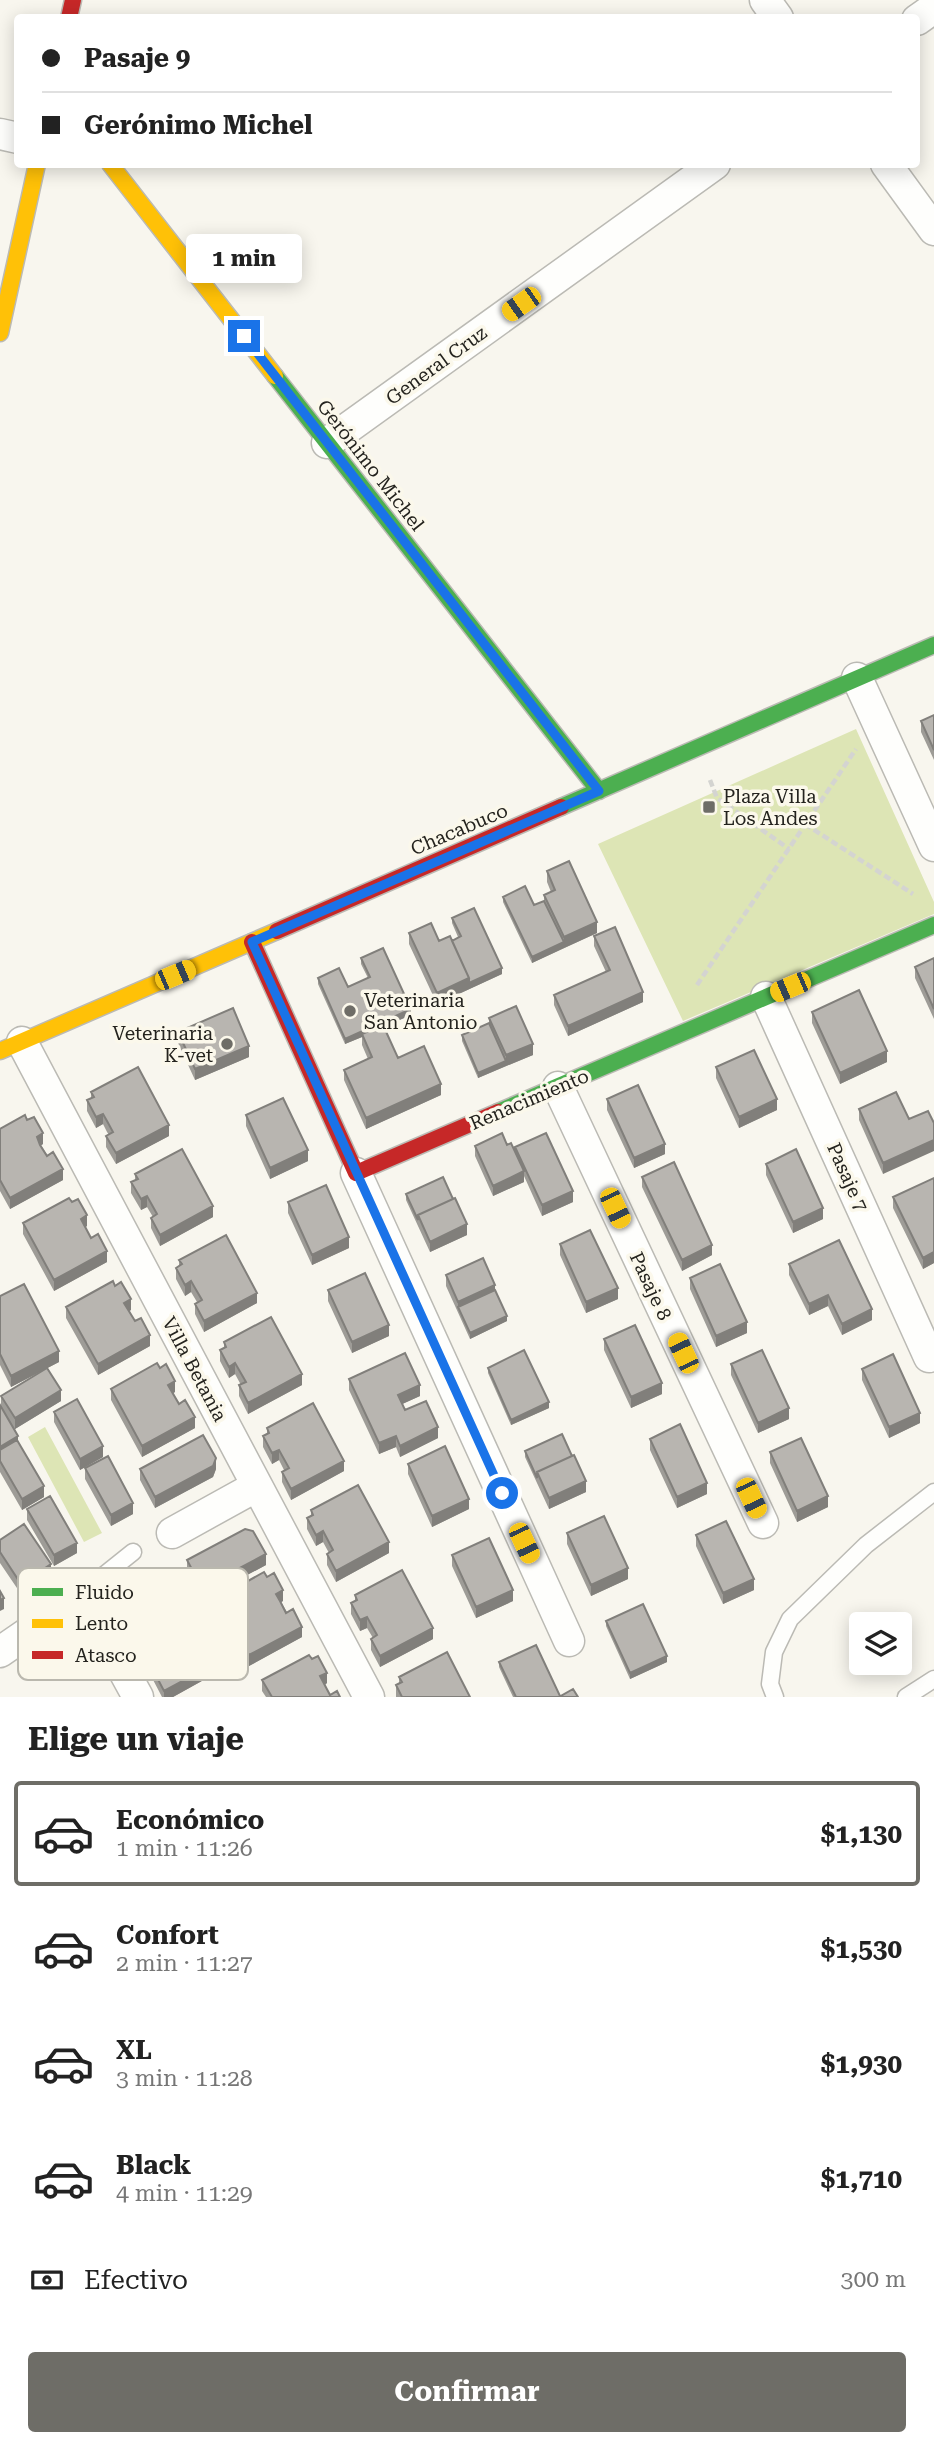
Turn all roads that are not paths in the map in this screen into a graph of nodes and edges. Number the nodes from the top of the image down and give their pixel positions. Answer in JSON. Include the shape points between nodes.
{"nodes":[{"id":1,"x":36,"y":168,"type":"edge"},
{"id":2,"x":113,"y":168,"type":"edge"},
{"id":3,"x":709,"y":168,"type":"edge"},
{"id":4,"x":889,"y":168,"type":"edge"},
{"id":5,"x":934,"y":230,"type":"edge"},
{"id":6,"x":0,"y":332,"type":"edge"},
{"id":7,"x":327,"y":443,"type":"junction"},
{"id":8,"x":934,"y":645,"type":"edge"},
{"id":9,"x":857,"y":678,"type":"junction"},
{"id":10,"x":599,"y":791,"type":"junction"},
{"id":11,"x":934,"y":846,"type":"edge"},
{"id":12,"x":934,"y":925,"type":"edge"},
{"id":13,"x":252,"y":942,"type":"junction"},
{"id":14,"x":766,"y":997,"type":"junction"},
{"id":15,"x":11,"y":1046,"type":"edge"},
{"id":16,"x":558,"y":1087,"type":"junction"},
{"id":17,"x":356,"y":1173,"type":"junction"},
{"id":18,"x":929,"y":1357,"type":"dead end"},
{"id":19,"x":257,"y":1486,"type":"junction"},
{"id":20,"x":934,"y":1492,"type":"edge"},
{"id":21,"x":763,"y":1523,"type":"dead end"},
{"id":22,"x":172,"y":1533,"type":"dead end"},
{"id":23,"x":133,"y":1552,"type":"dead end"},
{"id":24,"x":113,"y":1568,"type":"edge"},
{"id":25,"x":18,"y":1640,"type":"edge"},
{"id":26,"x":569,"y":1641,"type":"dead end"},
{"id":27,"x":0,"y":1652,"type":"edge"},
{"id":28,"x":934,"y":1679,"type":"edge"},
{"id":29,"x":129,"y":1680,"type":"edge"},
{"id":30,"x":138,"y":1697,"type":"edge"},
{"id":31,"x":369,"y":1697,"type":"edge"},
{"id":32,"x":775,"y":1697,"type":"edge"},
{"id":33,"x":906,"y":1697,"type":"edge"}],
"edges":[{"from":1,"to":6,"type":"street"},
{"from":2,"to":7,"type":"street","name":"Gerónimo Michel"},
{"from":3,"to":7,"type":"street","name":"General Cruz"},
{"from":4,"to":5,"type":"street"},
{"from":7,"to":10,"type":"street","name":"Gerónimo Michel"},
{"from":8,"to":9,"type":"street","name":"Chacabuco"},
{"from":9,"to":10,"type":"street","name":"Chacabuco"},
{"from":9,"to":11,"type":"street"},
{"from":10,"to":13,"type":"street","name":"Chacabuco"},
{"from":12,"to":14,"type":"street","name":"Renacimiento"},
{"from":13,"to":15,"type":"street","name":"Chacabuco"},
{"from":13,"to":17,"type":"street"},
{"from":14,"to":16,"type":"street","name":"Renacimiento"},
{"from":14,"to":18,"type":"street","name":"Pasaje 7"},
{"from":15,"to":19,"type":"street","name":"Villa Betania"},
{"from":16,"to":17,"type":"street","name":"Renacimiento"},
{"from":16,"to":21,"type":"street","name":"Pasaje 8"},
{"from":17,"to":26,"type":"street"},
{"from":19,"to":22,"type":"street"},
{"from":19,"to":31,"type":"street","name":"Villa Betania"},
{"from":20,"to":32,"type":"lane","via":[[866,1545],[790,1619],[774,1652],[770,1684]]},
{"from":23,"to":24,"type":"lane"},
{"from":25,"to":27,"type":"street"},
{"from":28,"to":33,"type":"lane"},
{"from":29,"to":30,"type":"street"}]}
